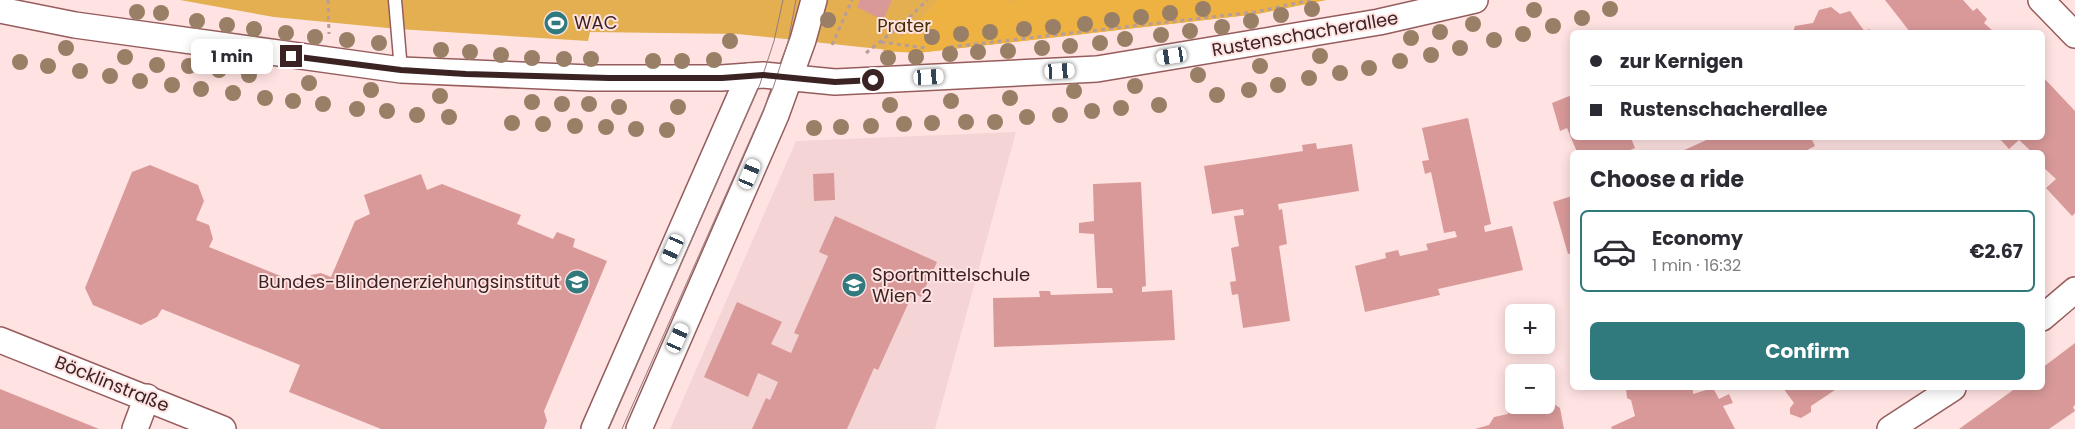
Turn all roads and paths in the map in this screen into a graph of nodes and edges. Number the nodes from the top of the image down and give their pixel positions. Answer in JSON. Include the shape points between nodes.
{"nodes":[{"id":1,"x":395,"y":0,"type":"edge"},
{"id":2,"x":814,"y":0,"type":"edge"},
{"id":3,"x":852,"y":0,"type":"edge"},
{"id":4,"x":927,"y":0,"type":"edge"},
{"id":5,"x":1311,"y":0,"type":"edge"},
{"id":6,"x":1474,"y":0,"type":"edge"},
{"id":7,"x":2041,"y":0,"type":"edge"},
{"id":8,"x":0,"y":10,"type":"edge"},
{"id":9,"x":2075,"y":35,"type":"edge"},
{"id":10,"x":881,"y":42,"type":"junction"},
{"id":11,"x":949,"y":47,"type":"dead end"},
{"id":12,"x":930,"y":49,"type":"dead end"},
{"id":13,"x":859,"y":56,"type":"dead end"},
{"id":14,"x":401,"y":70,"type":"junction"},
{"id":15,"x":749,"y":76,"type":"junction"},
{"id":16,"x":791,"y":77,"type":"junction"},
{"id":17,"x":817,"y":80,"type":"junction"},
{"id":18,"x":2075,"y":290,"type":"edge"},
{"id":19,"x":2045,"y":315,"type":"edge"},
{"id":20,"x":0,"y":340,"type":"edge"},
{"id":21,"x":1950,"y":390,"type":"edge"},
{"id":22,"x":147,"y":397,"type":"junction"},
{"id":23,"x":135,"y":429,"type":"edge"},
{"id":24,"x":223,"y":429,"type":"edge"},
{"id":25,"x":594,"y":429,"type":"edge"},
{"id":26,"x":639,"y":429,"type":"edge"},
{"id":27,"x":1890,"y":429,"type":"edge"}],
"edges":[{"from":1,"to":14,"type":"lane"},
{"from":2,"to":16,"type":"street"},
{"from":3,"to":17,"type":"path"},
{"from":4,"to":10,"type":"path"},
{"from":5,"to":11,"type":"path","via":[[1255,12]]},
{"from":6,"to":17,"type":"street","name":"Rustenschacherallee","via":[[1380,22],[1097,69],[835,82]]},
{"from":7,"to":9,"type":"street"},
{"from":8,"to":14,"type":"street","name":"Rustenschacherallee","via":[[85,26]]},
{"from":10,"to":12,"type":"path"},
{"from":10,"to":13,"type":"path"},
{"from":14,"to":15,"type":"street","name":"Rustenschacherallee","via":[[590,78]]},
{"from":15,"to":16,"type":"street","name":"Rustenschacherallee"},
{"from":15,"to":25,"type":"street"},
{"from":16,"to":17,"type":"street","name":"Rustenschacherallee"},
{"from":16,"to":26,"type":"street"},
{"from":18,"to":19,"type":"street"},
{"from":20,"to":22,"type":"street","name":"Böcklinstraße"},
{"from":21,"to":27,"type":"street"},
{"from":22,"to":23,"type":"street"},
{"from":22,"to":24,"type":"street","name":"Böcklinstraße"}]}
